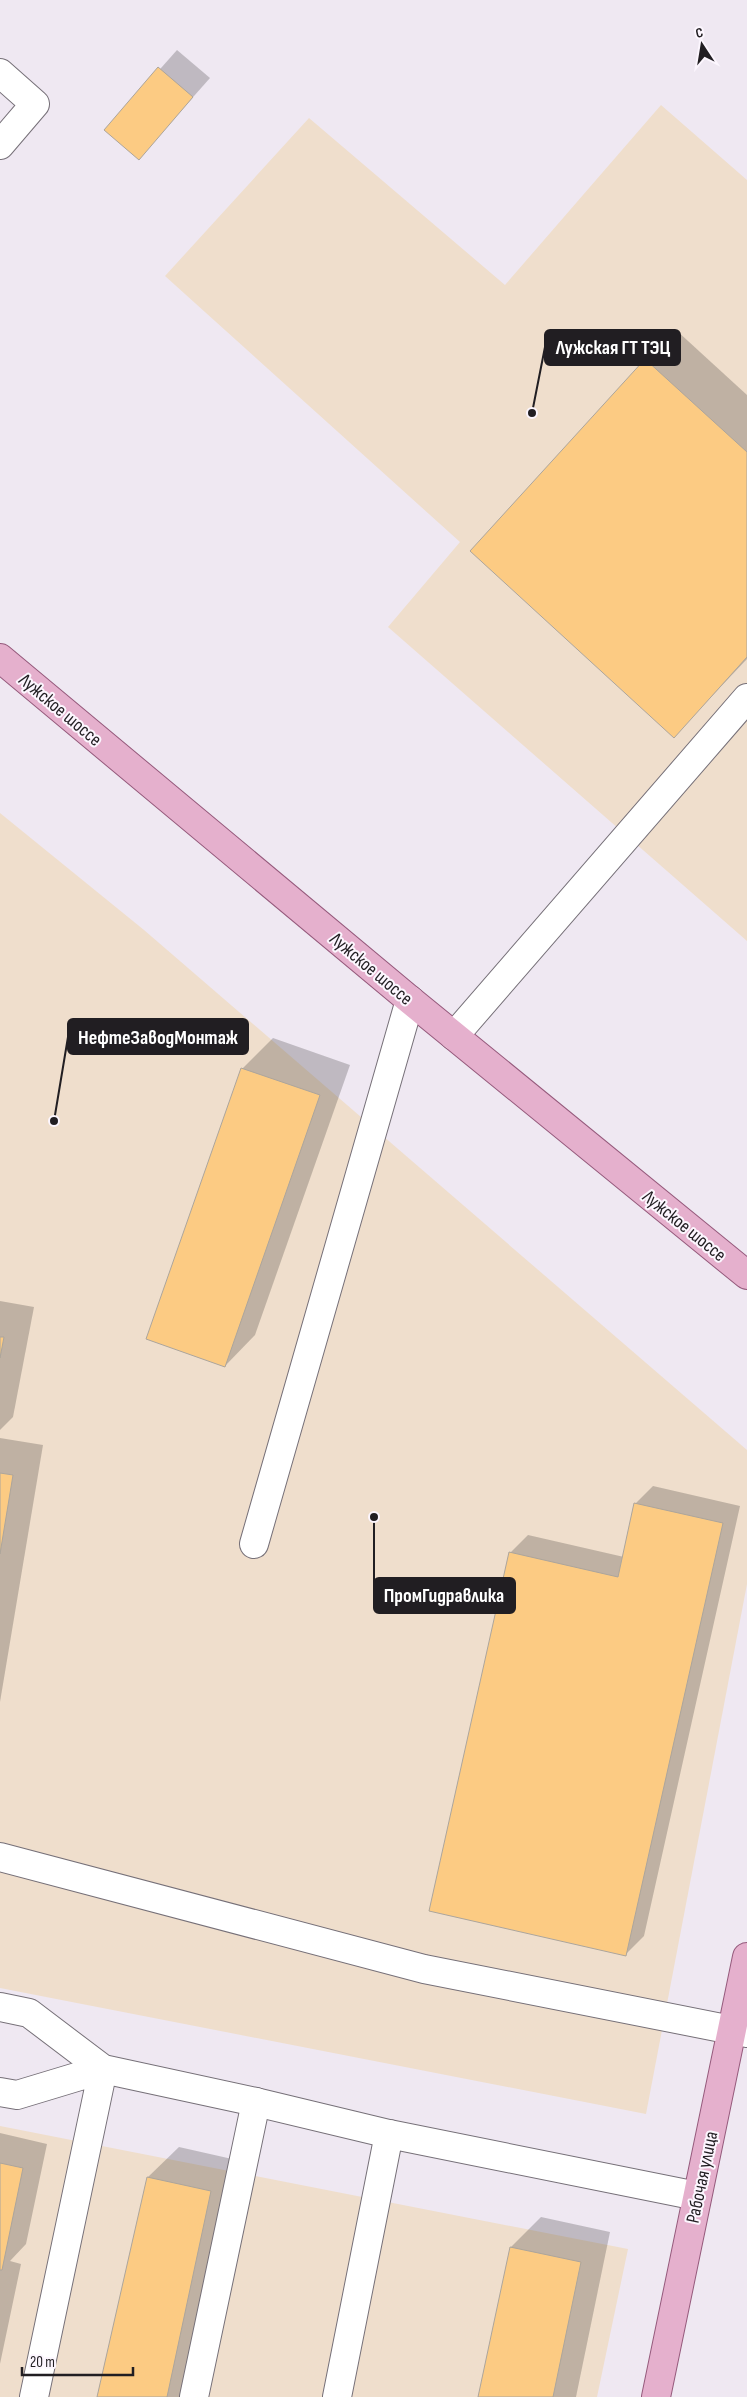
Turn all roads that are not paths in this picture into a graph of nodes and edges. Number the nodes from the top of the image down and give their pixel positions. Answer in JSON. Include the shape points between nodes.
{"nodes":[{"id":1,"x":0,"y":73,"type":"edge"},
{"id":2,"x":0,"y":145,"type":"edge"},
{"id":3,"x":0,"y":658,"type":"edge"},
{"id":4,"x":747,"y":698,"type":"edge"},
{"id":5,"x":410,"y":1000,"type":"junction"},
{"id":6,"x":454,"y":1036,"type":"junction"},
{"id":7,"x":747,"y":1275,"type":"edge"},
{"id":8,"x":254,"y":1544,"type":"dead end"},
{"id":9,"x":0,"y":1857,"type":"edge"},
{"id":10,"x":747,"y":1956,"type":"edge"},
{"id":11,"x":0,"y":2008,"type":"edge"},
{"id":12,"x":739,"y":2032,"type":"edge"},
{"id":13,"x":102,"y":2069,"type":"junction"},
{"id":14,"x":0,"y":2092,"type":"edge"},
{"id":15,"x":256,"y":2102,"type":"junction"},
{"id":16,"x":389,"y":2134,"type":"junction"},
{"id":17,"x":697,"y":2196,"type":"junction"},
{"id":18,"x":34,"y":2397,"type":"edge"},
{"id":19,"x":194,"y":2397,"type":"edge"},
{"id":20,"x":337,"y":2397,"type":"edge"},
{"id":21,"x":656,"y":2397,"type":"edge"}],
"edges":[{"from":1,"to":2,"type":"lane","via":[[35,104]]},
{"from":3,"to":5,"type":"main road","name":"Лужское шоссе"},
{"from":4,"to":6,"type":"lane"},
{"from":5,"to":6,"type":"main road","name":"Лужское шоссе"},
{"from":5,"to":8,"type":"lane"},
{"from":6,"to":7,"type":"main road","name":"Лужское шоссе"},
{"from":9,"to":12,"type":"lane","via":[[424,1969]]},
{"from":10,"to":12,"type":"main road","name":"Рабочая улица"},
{"from":11,"to":13,"type":"lane","via":[[29,2014]]},
{"from":12,"to":17,"type":"main road","name":"Рабочая улица"},
{"from":13,"to":14,"type":"lane","via":[[16,2095]]},
{"from":13,"to":15,"type":"lane"},
{"from":13,"to":18,"type":"lane"},
{"from":15,"to":16,"type":"lane"},
{"from":15,"to":19,"type":"lane"},
{"from":16,"to":17,"type":"lane"},
{"from":16,"to":20,"type":"lane"},
{"from":17,"to":21,"type":"main road","name":"Рабочая улица"}]}
